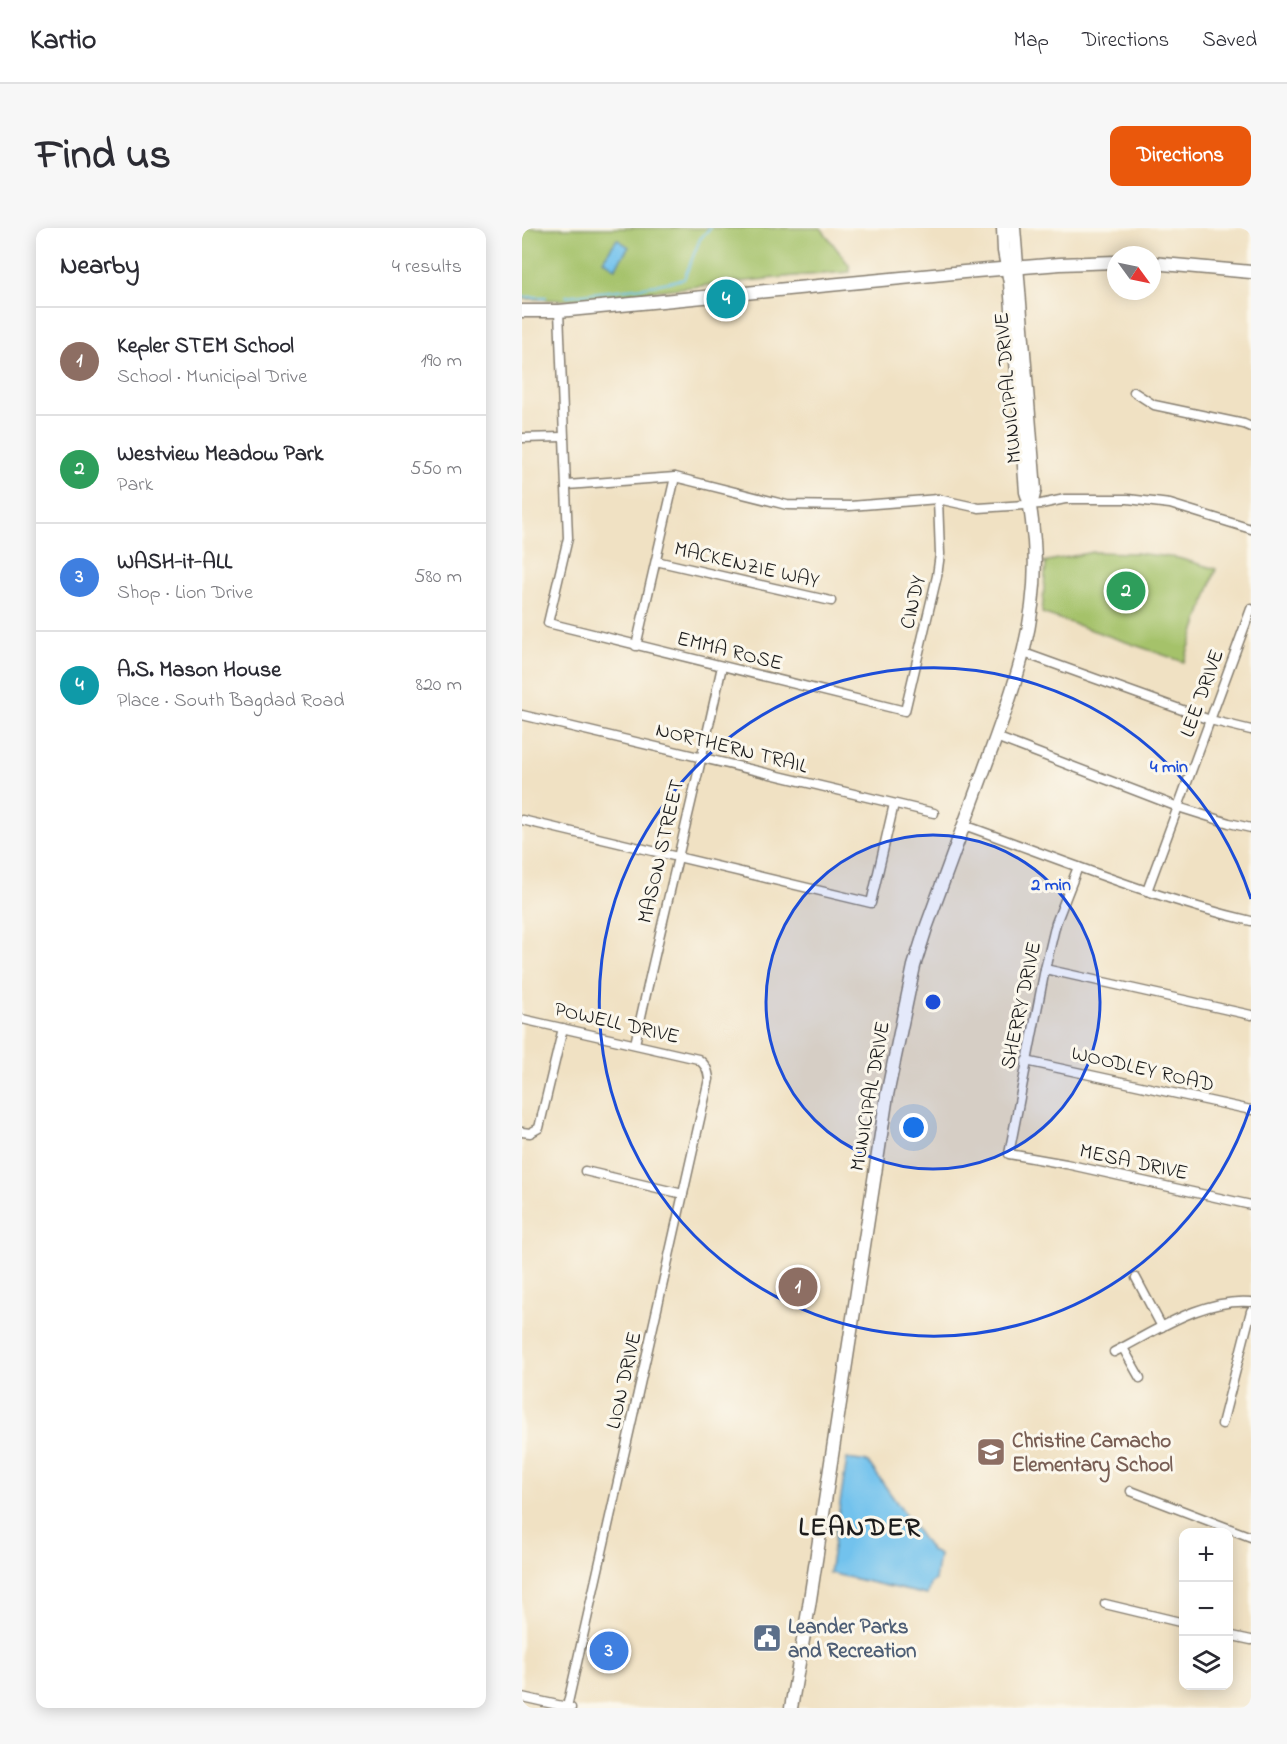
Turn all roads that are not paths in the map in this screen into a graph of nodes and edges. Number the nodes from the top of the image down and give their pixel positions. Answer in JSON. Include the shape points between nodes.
{"nodes":[{"id":1,"x":1003,"y":228,"type":"edge"},
{"id":2,"x":1014,"y":228,"type":"edge"},
{"id":3,"x":1107,"y":262,"type":"edge"},
{"id":4,"x":1161,"y":264,"type":"edge"},
{"id":5,"x":1012,"y":268,"type":"junction"},
{"id":6,"x":1251,"y":272,"type":"edge"},
{"id":7,"x":559,"y":311,"type":"junction"},
{"id":8,"x":522,"y":312,"type":"edge"},
{"id":9,"x":1134,"y":392,"type":"dead end"},
{"id":10,"x":1251,"y":427,"type":"edge"},
{"id":11,"x":563,"y":437,"type":"junction"},
{"id":12,"x":522,"y":438,"type":"edge"},
{"id":13,"x":675,"y":477,"type":"junction"},
{"id":14,"x":567,"y":485,"type":"junction"},
{"id":15,"x":938,"y":499,"type":"junction"},
{"id":16,"x":1031,"y":505,"type":"junction"},
{"id":17,"x":1251,"y":529,"type":"edge"},
{"id":18,"x":656,"y":561,"type":"junction"},
{"id":19,"x":831,"y":601,"type":"dead end"},
{"id":20,"x":1251,"y":609,"type":"edge"},
{"id":21,"x":636,"y":646,"type":"junction"},
{"id":22,"x":1024,"y":653,"type":"junction"},
{"id":23,"x":722,"y":666,"type":"junction"},
{"id":24,"x":904,"y":711,"type":"joint"},
{"id":25,"x":522,"y":715,"type":"edge"},
{"id":26,"x":1210,"y":720,"type":"junction"},
{"id":27,"x":1251,"y":730,"type":"edge"},
{"id":28,"x":996,"y":737,"type":"junction"},
{"id":29,"x":701,"y":758,"type":"junction"},
{"id":30,"x":894,"y":804,"type":"junction"},
{"id":31,"x":1178,"y":807,"type":"junction"},
{"id":32,"x":934,"y":813,"type":"dead end"},
{"id":33,"x":522,"y":820,"type":"edge"},
{"id":34,"x":964,"y":825,"type":"junction"},
{"id":35,"x":1251,"y":828,"type":"edge"},
{"id":36,"x":677,"y":858,"type":"junction"},
{"id":37,"x":1078,"y":867,"type":"junction"},
{"id":38,"x":1147,"y":891,"type":"junction"},
{"id":39,"x":1251,"y":921,"type":"edge"},
{"id":40,"x":1045,"y":969,"type":"junction"},
{"id":41,"x":1251,"y":1015,"type":"edge"},
{"id":42,"x":522,"y":1019,"type":"edge"},
{"id":43,"x":563,"y":1028,"type":"junction"},
{"id":44,"x":635,"y":1044,"type":"junction"},
{"id":45,"x":1026,"y":1061,"type":"junction"},
{"id":46,"x":703,"y":1062,"type":"joint"},
{"id":47,"x":1251,"y":1110,"type":"edge"},
{"id":48,"x":522,"y":1132,"type":"edge"},
{"id":49,"x":1008,"y":1154,"type":"joint"},
{"id":50,"x":585,"y":1171,"type":"dead end"},
{"id":51,"x":683,"y":1194,"type":"junction"},
{"id":52,"x":1251,"y":1205,"type":"edge"},
{"id":53,"x":1136,"y":1278,"type":"dead end"},
{"id":54,"x":1251,"y":1302,"type":"edge"},
{"id":55,"x":1251,"y":1311,"type":"edge"},
{"id":56,"x":1162,"y":1327,"type":"junction"},
{"id":57,"x":1123,"y":1348,"type":"junction"},
{"id":58,"x":1114,"y":1352,"type":"dead end"},
{"id":59,"x":1140,"y":1378,"type":"dead end"},
{"id":60,"x":1222,"y":1424,"type":"dead end"},
{"id":61,"x":1131,"y":1491,"type":"dead end"},
{"id":62,"x":1251,"y":1537,"type":"edge"},
{"id":63,"x":1105,"y":1604,"type":"dead end"},
{"id":64,"x":1179,"y":1622,"type":"edge"},
{"id":65,"x":1233,"y":1636,"type":"edge"},
{"id":66,"x":1251,"y":1640,"type":"edge"},
{"id":67,"x":522,"y":1697,"type":"edge"},
{"id":68,"x":569,"y":1708,"type":"edge"},
{"id":69,"x":791,"y":1708,"type":"edge"}],
"edges":[{"from":1,"to":5,"type":"street"},
{"from":2,"to":5,"type":"street"},
{"from":3,"to":5,"type":"street"},
{"from":4,"to":6,"type":"street"},
{"from":5,"to":7,"type":"street"},
{"from":5,"to":16,"type":"street","name":"MUNICIPAL DRIVE","via":[[1010,283],[1035,490]]},
{"from":7,"to":8,"type":"street"},
{"from":7,"to":11,"type":"street"},
{"from":9,"to":10,"type":"street","via":[[1154,405]]},
{"from":11,"to":12,"type":"street"},
{"from":11,"to":14,"type":"street"},
{"from":13,"to":14,"type":"street"},
{"from":13,"to":15,"type":"street","via":[[787,505],[850,506]]},
{"from":13,"to":18,"type":"street"},
{"from":14,"to":21,"type":"street","name":"EMMA ROSE","via":[[568,538],[548,623]]},
{"from":15,"to":16,"type":"street","via":[[979,508]]},
{"from":15,"to":24,"type":"street","name":"CINDY","via":[[937,576]]},
{"from":16,"to":17,"type":"street","via":[[1065,499],[1128,499],[1170,504]]},
{"from":16,"to":22,"type":"street","name":"MUNICIPAL DRIVE","via":[[1034,587]]},
{"from":18,"to":19,"type":"street","name":"MACKENZIE WAY"},
{"from":18,"to":21,"type":"street"},
{"from":20,"to":26,"type":"street","name":"LEE DRIVE"},
{"from":21,"to":23,"type":"street","name":"EMMA ROSE"},
{"from":22,"to":26,"type":"street"},
{"from":22,"to":28,"type":"street","name":"MUNICIPAL DRIVE"},
{"from":23,"to":24,"type":"street","name":"EMMA ROSE"},
{"from":23,"to":29,"type":"street","name":"MASON STREET"},
{"from":25,"to":29,"type":"street","name":"NORTHERN TRAIL"},
{"from":26,"to":27,"type":"street"},
{"from":26,"to":31,"type":"street","name":"LEE DRIVE"},
{"from":28,"to":31,"type":"street"},
{"from":28,"to":34,"type":"street","name":"MUNICIPAL DRIVE"},
{"from":29,"to":30,"type":"street","name":"NORTHERN TRAIL"},
{"from":29,"to":36,"type":"street","name":"MASON STREET"},
{"from":30,"to":32,"type":"street","name":"NORTHERN TRAIL"},
{"from":30,"to":36,"type":"street","via":[[871,903]]},
{"from":31,"to":35,"type":"street"},
{"from":31,"to":38,"type":"street","name":"LEE DRIVE"},
{"from":33,"to":36,"type":"street"},
{"from":34,"to":37,"type":"street"},
{"from":34,"to":69,"type":"street","name":"MUNICIPAL DRIVE","via":[[921,940],[894,1059]]},
{"from":36,"to":44,"type":"street","name":"MASON STREET"},
{"from":37,"to":38,"type":"street"},
{"from":37,"to":40,"type":"street","name":"SHERRY DRIVE","via":[[1056,923]]},
{"from":38,"to":39,"type":"street"},
{"from":40,"to":41,"type":"street"},
{"from":40,"to":45,"type":"street","name":"SHERRY DRIVE"},
{"from":42,"to":43,"type":"street","name":"POWELL DRIVE"},
{"from":43,"to":44,"type":"street","name":"POWELL DRIVE"},
{"from":43,"to":48,"type":"street","via":[[539,1128],[531,1134]]},
{"from":44,"to":46,"type":"street","name":"POWELL DRIVE"},
{"from":45,"to":47,"type":"street","name":"WOODLEY ROAD"},
{"from":45,"to":49,"type":"street","name":"SHERRY DRIVE"},
{"from":46,"to":51,"type":"street","name":"LION DRIVE","via":[[709,1079]]},
{"from":49,"to":52,"type":"street","name":"MESA DRIVE"},
{"from":50,"to":51,"type":"street"},
{"from":51,"to":68,"type":"street","name":"LION DRIVE"},
{"from":53,"to":56,"type":"street"},
{"from":54,"to":56,"type":"street","via":[[1235,1301],[1204,1308]]},
{"from":55,"to":60,"type":"street"},
{"from":56,"to":57,"type":"street"},
{"from":57,"to":58,"type":"street"},
{"from":57,"to":59,"type":"street"},
{"from":61,"to":62,"type":"street"},
{"from":63,"to":64,"type":"street"},
{"from":65,"to":66,"type":"street"},
{"from":67,"to":68,"type":"street"}]}
